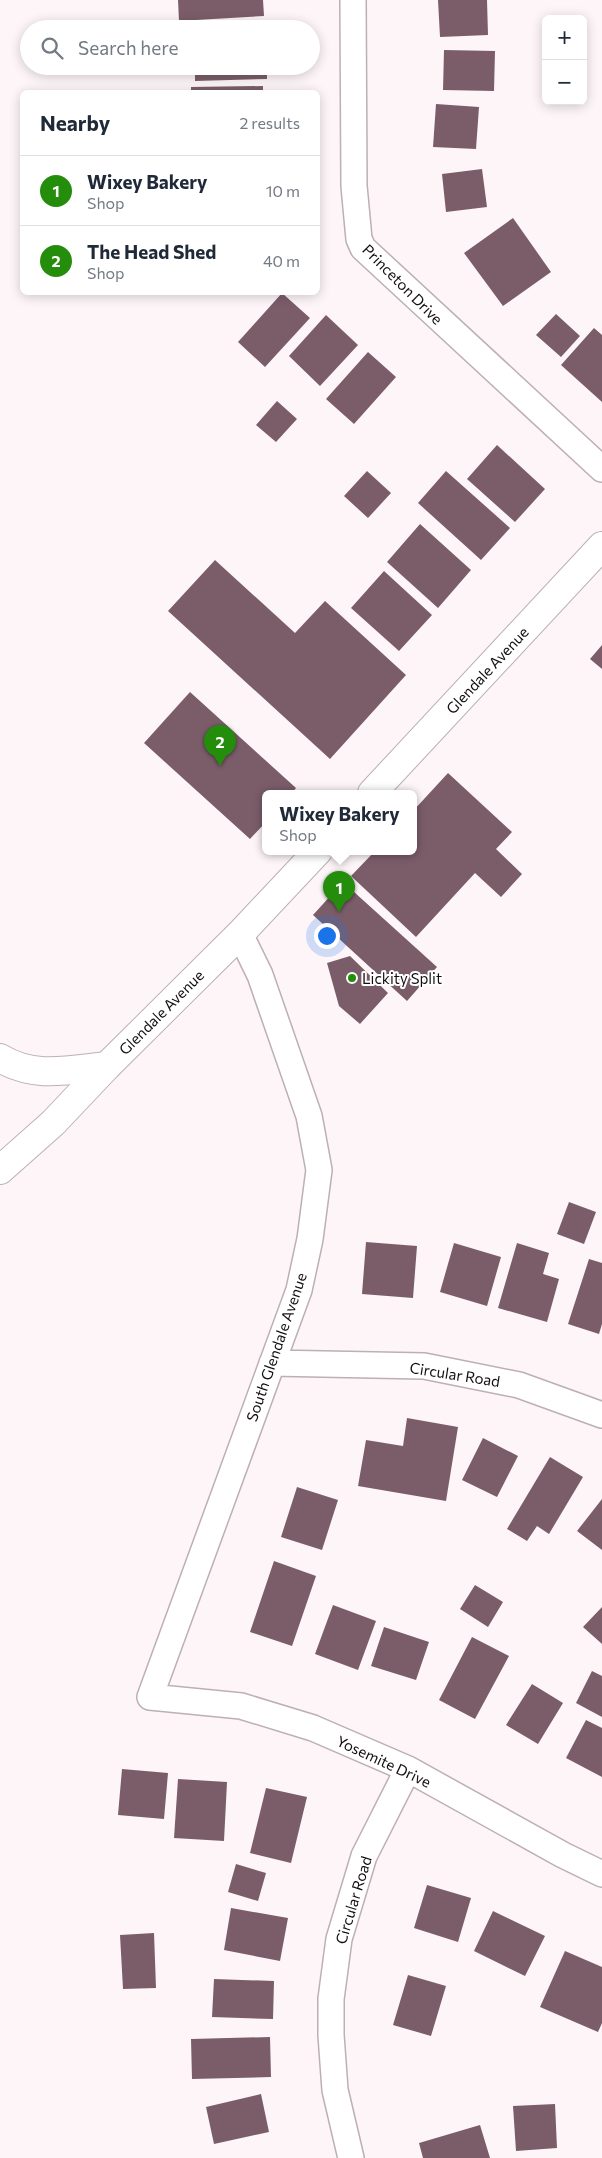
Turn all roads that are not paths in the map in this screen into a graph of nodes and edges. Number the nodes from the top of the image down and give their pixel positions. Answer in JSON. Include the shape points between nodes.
{"nodes":[{"id":1,"x":353,"y":0,"type":"edge"},
{"id":2,"x":602,"y":469,"type":"edge"},
{"id":3,"x":602,"y":546,"type":"edge"},
{"id":4,"x":375,"y":790,"type":"edge"},
{"id":5,"x":314,"y":855,"type":"edge"},
{"id":6,"x":240,"y":934,"type":"junction"},
{"id":7,"x":0,"y":1058,"type":"edge"},
{"id":8,"x":107,"y":1066,"type":"junction"},
{"id":9,"x":0,"y":1170,"type":"edge"},
{"id":10,"x":272,"y":1364,"type":"junction"},
{"id":11,"x":602,"y":1415,"type":"edge"},
{"id":12,"x":150,"y":1697,"type":"joint"},
{"id":13,"x":408,"y":1769,"type":"junction"},
{"id":14,"x":602,"y":1874,"type":"edge"},
{"id":15,"x":351,"y":2158,"type":"edge"}],
"edges":[{"from":1,"to":2,"type":"street","name":"Princeton Drive","via":[[354,186],[358,239],[363,248]]},
{"from":3,"to":4,"type":"main road","name":"Glendale Avenue"},
{"from":5,"to":6,"type":"main road","name":"Glendale Avenue"},
{"from":6,"to":8,"type":"main road","name":"Glendale Avenue"},
{"from":6,"to":10,"type":"street","name":"South Glendale Avenue","via":[[260,974],[309,1116],[319,1170],[299,1290]]},
{"from":7,"to":8,"type":"main road","via":[[39,1072]]},
{"from":8,"to":9,"type":"main road","name":"Glendale Avenue","via":[[53,1123]]},
{"from":10,"to":11,"type":"street","name":"Circular Road","via":[[424,1366],[520,1385]]},
{"from":10,"to":12,"type":"street","name":"South Glendale Avenue"},
{"from":12,"to":13,"type":"street","name":"Yosemite Drive","via":[[241,1706],[313,1728]]},
{"from":13,"to":14,"type":"street","name":"Yosemite Drive"},
{"from":13,"to":15,"type":"street","name":"Circular Road","via":[[364,1856],[339,1939],[331,1999],[331,2035],[335,2090]]}]}
